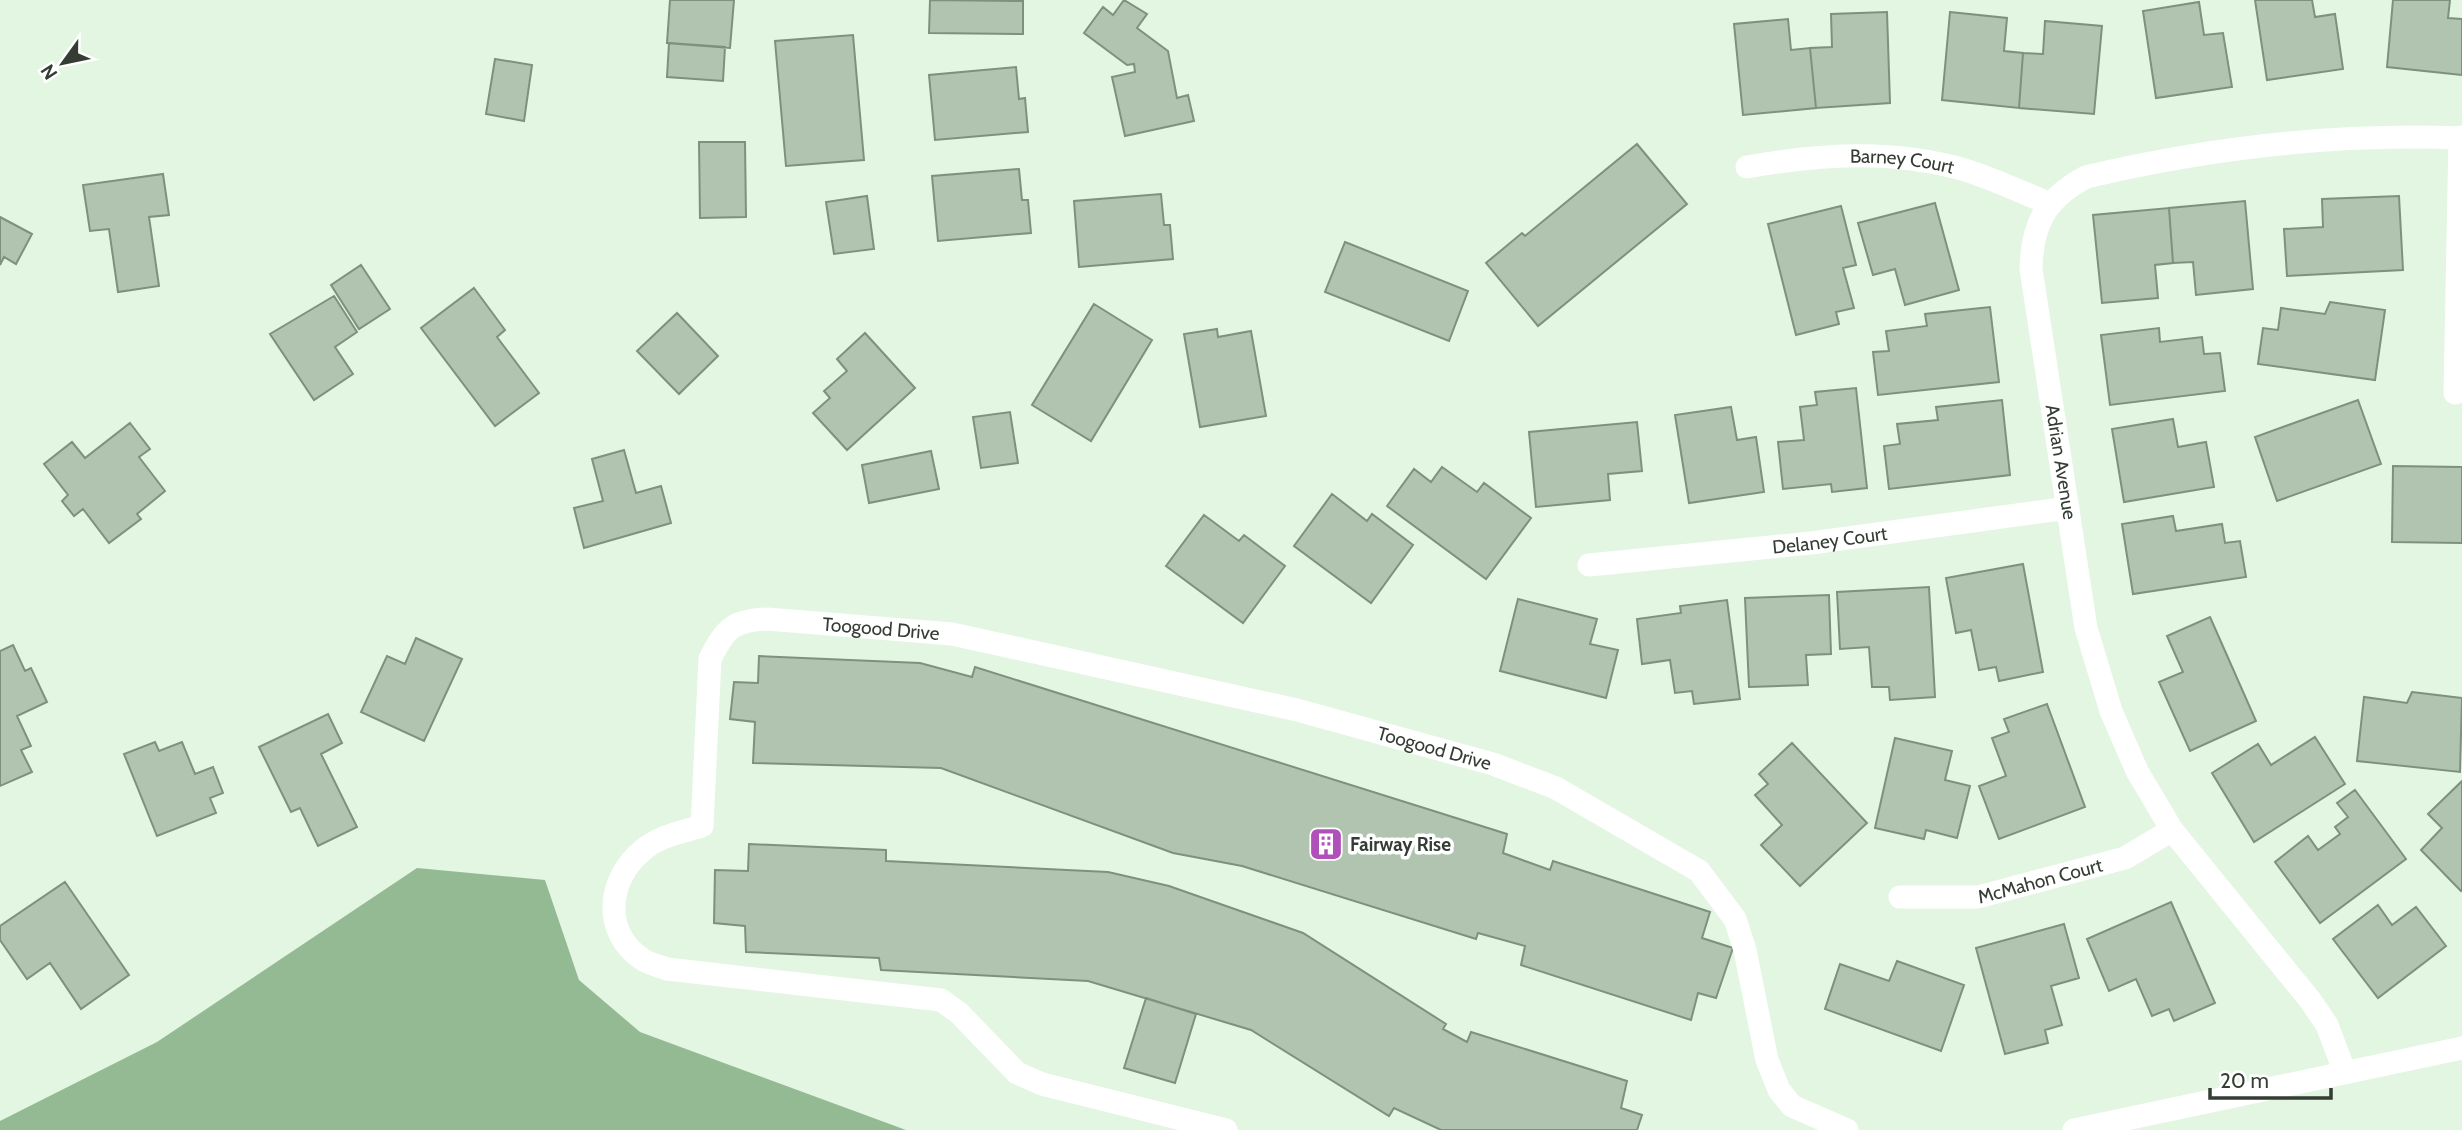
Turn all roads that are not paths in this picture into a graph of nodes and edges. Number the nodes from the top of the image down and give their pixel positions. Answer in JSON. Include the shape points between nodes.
{"nodes":[{"id":1,"x":2461,"y":137,"type":"edge"},
{"id":2,"x":1747,"y":167,"type":"dead end"},
{"id":3,"x":2051,"y":204,"type":"junction"},
{"id":4,"x":2455,"y":393,"type":"dead end"},
{"id":5,"x":2068,"y":508,"type":"junction"},
{"id":6,"x":1589,"y":565,"type":"dead end"},
{"id":7,"x":2172,"y":830,"type":"junction"},
{"id":8,"x":1900,"y":897,"type":"dead end"},
{"id":9,"x":2462,"y":1048,"type":"edge"},
{"id":10,"x":2345,"y":1073,"type":"junction"},
{"id":11,"x":1226,"y":1130,"type":"edge"},
{"id":12,"x":1847,"y":1130,"type":"edge"},
{"id":13,"x":2074,"y":1130,"type":"edge"}],
"edges":[{"from":1,"to":3,"type":"lane","name":"Adrian Avenue","via":[[2378,136],[2272,144],[2086,177],[2066,188]]},
{"from":1,"to":4,"type":"lane"},
{"from":2,"to":3,"type":"lane","name":"Barney Court","via":[[1813,155],[1895,157],[1965,170]]},
{"from":3,"to":5,"type":"lane","name":"Adrian Avenue","via":[[2038,222],[2031,269]]},
{"from":5,"to":6,"type":"lane","name":"Delaney Court","via":[[1811,543]]},
{"from":5,"to":7,"type":"lane","name":"Adrian Avenue","via":[[2086,628],[2111,710],[2137,771]]},
{"from":7,"to":8,"type":"lane","name":"McMahon Court","via":[[2125,858],[1978,897]]},
{"from":7,"to":10,"type":"lane","name":"Adrian Avenue","via":[[2310,1000],[2333,1036]]},
{"from":9,"to":10,"type":"lane"},
{"from":10,"to":13,"type":"lane"},
{"from":11,"to":12,"type":"lane","name":"Toogood Drive","via":[[1042,1084],[1017,1073],[941,1000],[667,969],[643,961],[626,945],[612,905],[617,883],[628,865],[644,848],[702,826],[710,659],[732,626],[768,619],[952,634],[1297,710],[1493,764],[1556,788],[1699,871],[1735,919],[1767,1060],[1779,1090],[1792,1106]]}]}
